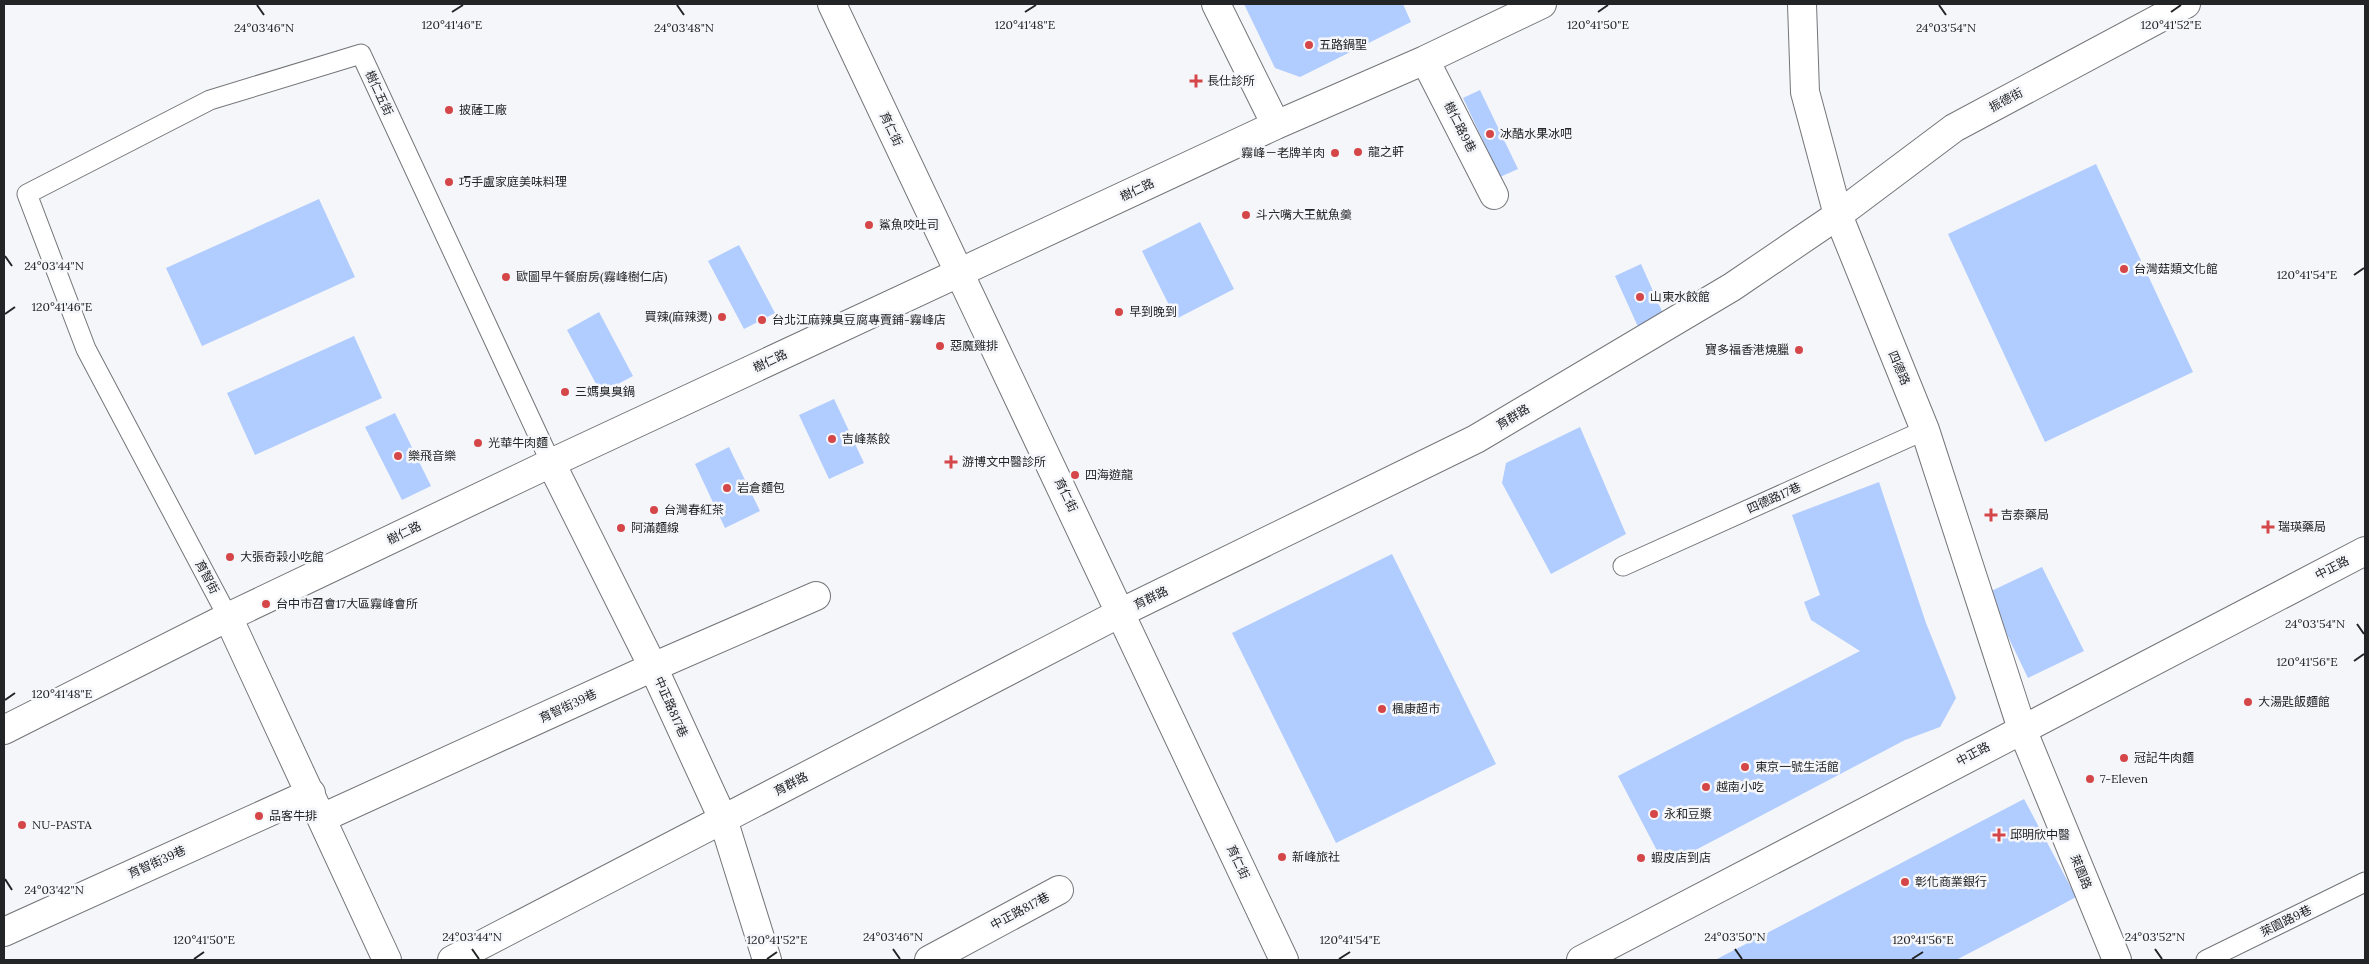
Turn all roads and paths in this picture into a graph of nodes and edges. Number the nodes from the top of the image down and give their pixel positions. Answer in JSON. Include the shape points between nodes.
{"nodes":[{"id":1,"x":832,"y":4,"type":"edge"},
{"id":2,"x":1216,"y":4,"type":"edge"},
{"id":3,"x":1542,"y":4,"type":"edge"},
{"id":4,"x":1802,"y":4,"type":"edge"},
{"id":5,"x":2186,"y":4,"type":"edge"},
{"id":6,"x":2145,"y":13,"type":"edge"},
{"id":7,"x":1425,"y":60,"type":"junction"},
{"id":8,"x":1276,"y":125,"type":"junction"},
{"id":9,"x":27,"y":194,"type":"joint"},
{"id":10,"x":1494,"y":195,"type":"dead end"},
{"id":11,"x":1838,"y":215,"type":"junction"},
{"id":12,"x":959,"y":274,"type":"junction"},
{"id":13,"x":1925,"y":430,"type":"junction"},
{"id":14,"x":551,"y":463,"type":"junction"},
{"id":15,"x":2365,"y":551,"type":"edge"},
{"id":16,"x":1623,"y":566,"type":"dead end"},
{"id":17,"x":816,"y":596,"type":"dead end"},
{"id":18,"x":1122,"y":612,"type":"junction"},
{"id":19,"x":228,"y":617,"type":"junction"},
{"id":20,"x":653,"y":667,"type":"junction"},
{"id":21,"x":2022,"y":729,"type":"junction"},
{"id":22,"x":4,"y":730,"type":"edge"},
{"id":23,"x":311,"y":793,"type":"junction"},
{"id":24,"x":322,"y":818,"type":"junction"},
{"id":25,"x":723,"y":819,"type":"junction"},
{"id":26,"x":2365,"y":882,"type":"edge"},
{"id":27,"x":1060,"y":890,"type":"dead end"},
{"id":28,"x":4,"y":932,"type":"edge"},
{"id":29,"x":387,"y":960,"type":"edge"},
{"id":30,"x":452,"y":960,"type":"edge"},
{"id":31,"x":767,"y":960,"type":"edge"},
{"id":32,"x":929,"y":960,"type":"edge"},
{"id":33,"x":1284,"y":960,"type":"edge"},
{"id":34,"x":1581,"y":960,"type":"edge"},
{"id":35,"x":2117,"y":960,"type":"edge"},
{"id":36,"x":2206,"y":960,"type":"edge"}],
"edges":[{"from":1,"to":12,"type":"street","name":"育仁街"},
{"from":2,"to":8,"type":"street"},
{"from":3,"to":7,"type":"street","name":"樹仁路"},
{"from":4,"to":11,"type":"street","name":"四德路","via":[[1805,92]]},
{"from":5,"to":6,"type":"street","name":"振德街"},
{"from":6,"to":11,"type":"street","name":"振德街","via":[[1954,128]]},
{"from":7,"to":8,"type":"street","name":"樹仁路"},
{"from":7,"to":10,"type":"street","name":"樹仁路9巷"},
{"from":8,"to":12,"type":"street","name":"樹仁路"},
{"from":9,"to":14,"type":"lane","name":"樹仁五街","via":[[210,100],[361,54]]},
{"from":9,"to":19,"type":"lane","name":"育智街","via":[[86,349]]},
{"from":11,"to":13,"type":"street","name":"四德路"},
{"from":11,"to":18,"type":"street","name":"育群路","via":[[1732,288],[1476,439]]},
{"from":12,"to":14,"type":"street","name":"樹仁路"},
{"from":12,"to":18,"type":"street","name":"育仁街"},
{"from":13,"to":16,"type":"lane","name":"四德路17巷"},
{"from":13,"to":21,"type":"street","name":"四德路"},
{"from":14,"to":19,"type":"street","name":"樹仁路"},
{"from":14,"to":20,"type":"street","name":"中正路817巷"},
{"from":15,"to":21,"type":"street","name":"中正路"},
{"from":17,"to":20,"type":"street","name":"育智街39巷"},
{"from":18,"to":25,"type":"street","name":"育群路"},
{"from":18,"to":33,"type":"street","name":"育仁街"},
{"from":19,"to":22,"type":"street","name":"樹仁路"},
{"from":19,"to":23,"type":"street","name":"育智街"},
{"from":20,"to":24,"type":"street","name":"育智街39巷"},
{"from":20,"to":25,"type":"street","name":"中正路817巷"},
{"from":21,"to":34,"type":"street","name":"中正路"},
{"from":21,"to":35,"type":"street","name":"萊園路"},
{"from":23,"to":24,"type":"street","name":"育智街"},
{"from":23,"to":28,"type":"street","name":"育智街39巷"},
{"from":24,"to":29,"type":"street","name":"育智街"},
{"from":25,"to":30,"type":"street","name":"育群路"},
{"from":25,"to":31,"type":"street","name":"中正路817巷"},
{"from":26,"to":36,"type":"lane","name":"萊園路9巷"},
{"from":27,"to":32,"type":"street","name":"中正路817巷"}]}
